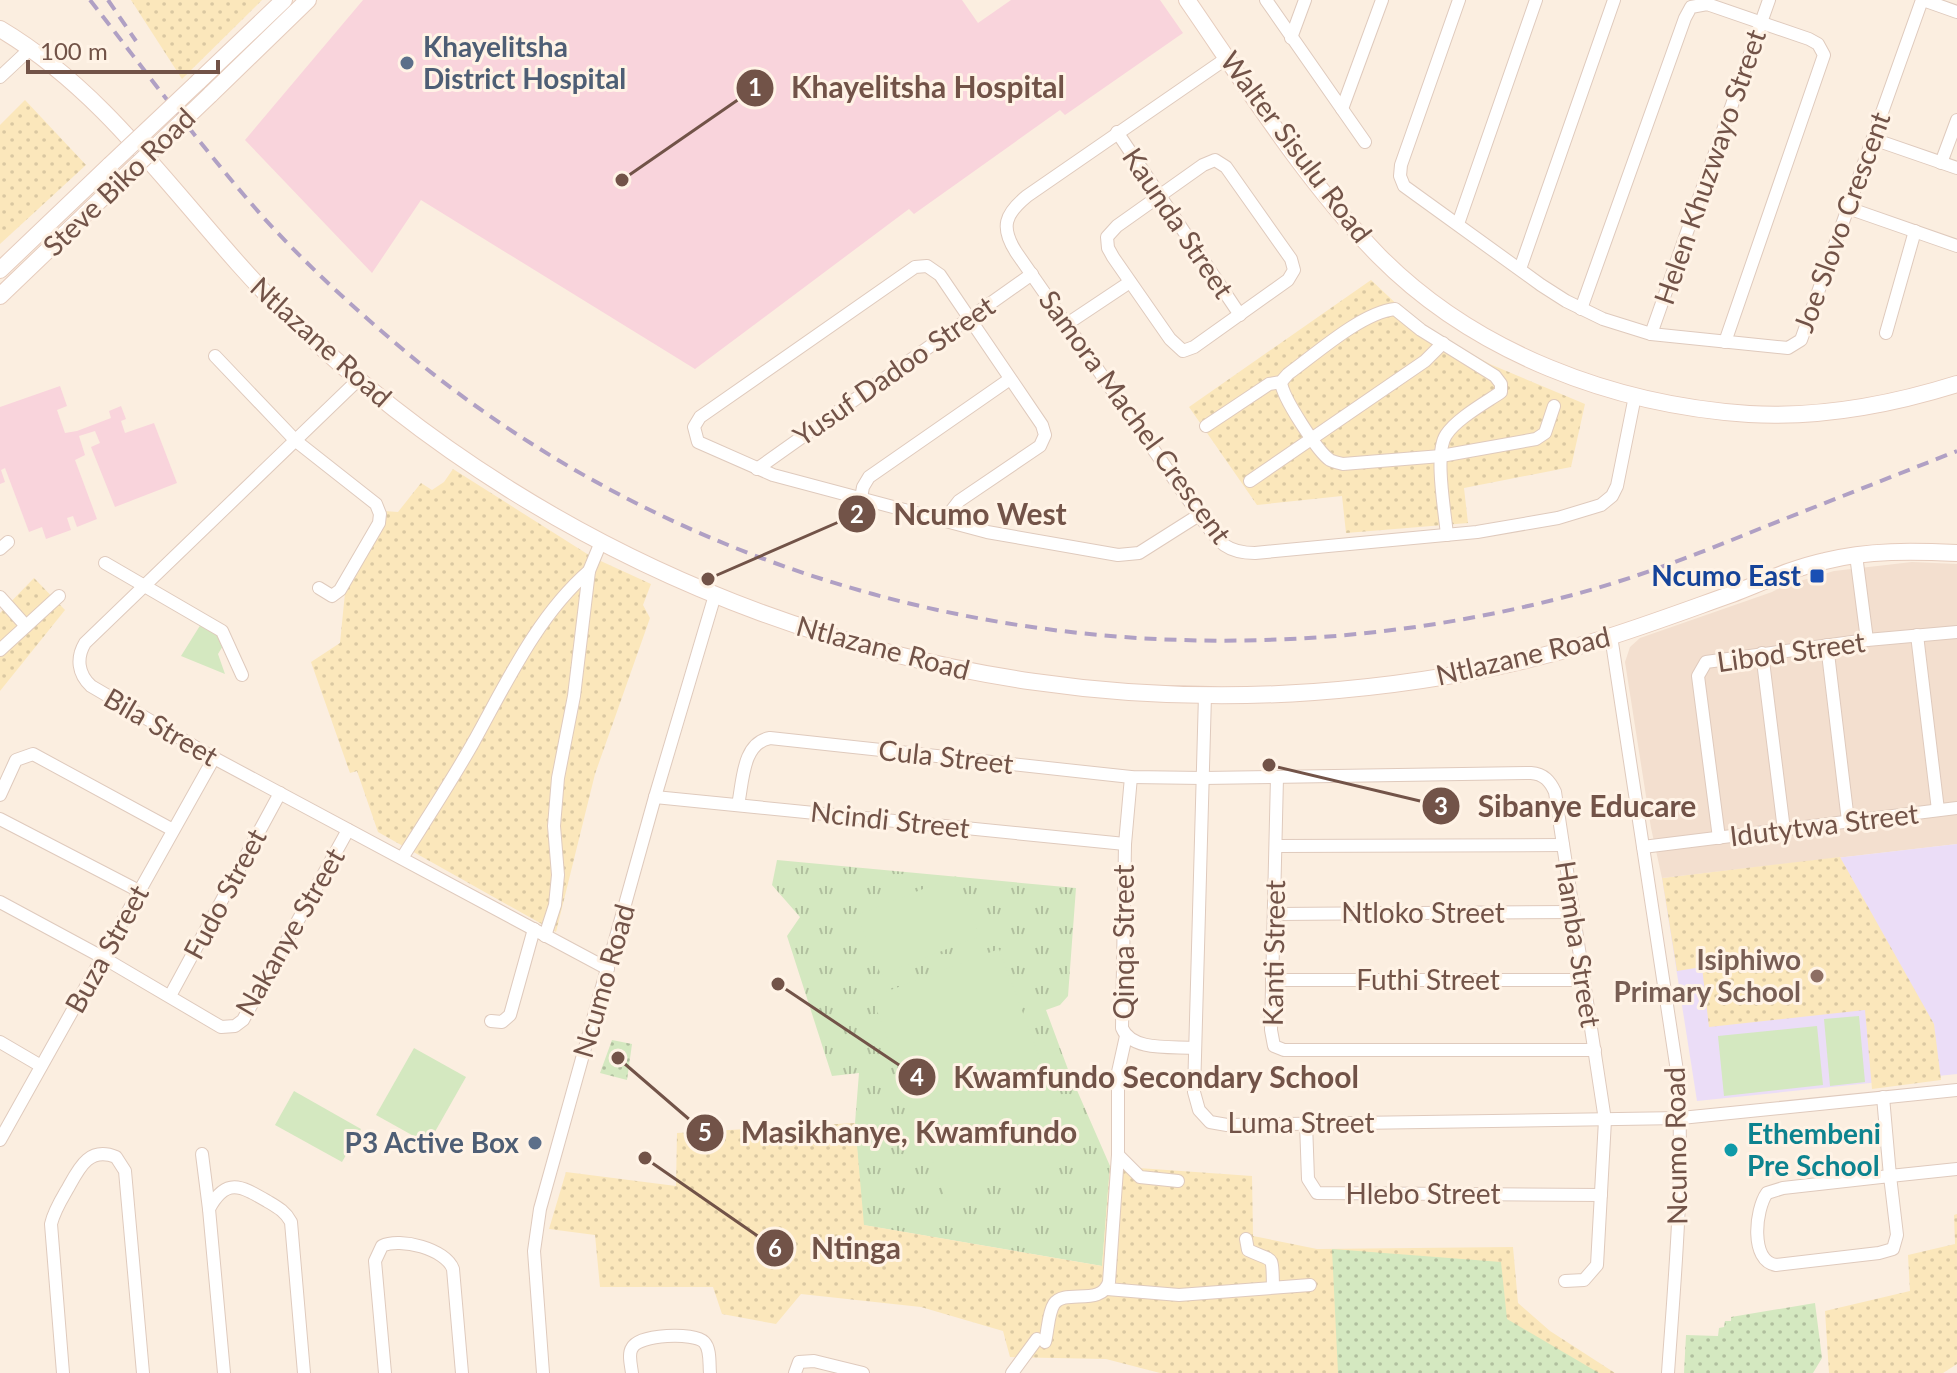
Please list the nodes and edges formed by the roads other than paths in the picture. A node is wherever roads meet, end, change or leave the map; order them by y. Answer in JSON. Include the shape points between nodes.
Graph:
{"nodes":[{"id":1,"x":284,"y":0,"type":"edge"},
{"id":2,"x":308,"y":0,"type":"edge"},
{"id":3,"x":1187,"y":0,"type":"edge"},
{"id":4,"x":1266,"y":0,"type":"edge"},
{"id":5,"x":1305,"y":0,"type":"edge"},
{"id":6,"x":1382,"y":0,"type":"edge"},
{"id":7,"x":1459,"y":0,"type":"edge"},
{"id":8,"x":1536,"y":0,"type":"edge"},
{"id":9,"x":1614,"y":0,"type":"edge"},
{"id":10,"x":1769,"y":0,"type":"edge"},
{"id":11,"x":1923,"y":0,"type":"edge"},
{"id":12,"x":1957,"y":12,"type":"edge"},
{"id":13,"x":1761,"y":23,"type":"junction"},
{"id":14,"x":0,"y":29,"type":"edge"},
{"id":15,"x":1291,"y":38,"type":"junction"},
{"id":16,"x":31,"y":48,"type":"junction"},
{"id":17,"x":1227,"y":58,"type":"junction"},
{"id":18,"x":0,"y":77,"type":"edge"},
{"id":19,"x":1342,"y":109,"type":"junction"},
{"id":20,"x":1957,"y":120,"type":"edge"},
{"id":21,"x":1117,"y":132,"type":"junction"},
{"id":22,"x":1873,"y":139,"type":"junction"},
{"id":23,"x":1365,"y":142,"type":"dead end"},
{"id":24,"x":1941,"y":163,"type":"junction"},
{"id":25,"x":1957,"y":168,"type":"edge"},
{"id":26,"x":1159,"y":197,"type":"junction"},
{"id":27,"x":1848,"y":208,"type":"junction"},
{"id":28,"x":1458,"y":224,"type":"junction"},
{"id":29,"x":1915,"y":231,"type":"junction"},
{"id":30,"x":1957,"y":246,"type":"edge"},
{"id":31,"x":1520,"y":269,"type":"junction"},
{"id":32,"x":0,"y":270,"type":"edge"},
{"id":33,"x":1032,"y":274,"type":"junction"},
{"id":34,"x":1130,"y":282,"type":"junction"},
{"id":35,"x":0,"y":296,"type":"edge"},
{"id":36,"x":1581,"y":309,"type":"junction"},
{"id":37,"x":1240,"y":315,"type":"junction"},
{"id":38,"x":969,"y":318,"type":"junction"},
{"id":39,"x":1067,"y":324,"type":"junction"},
{"id":40,"x":1886,"y":333,"type":"dead end"},
{"id":41,"x":1651,"y":334,"type":"junction"},
{"id":42,"x":1725,"y":342,"type":"junction"},
{"id":43,"x":1443,"y":343,"type":"junction"},
{"id":44,"x":215,"y":356,"type":"dead end"},
{"id":45,"x":1010,"y":379,"type":"junction"},
{"id":46,"x":358,"y":380,"type":"junction"},
{"id":47,"x":1281,"y":382,"type":"junction"},
{"id":48,"x":1957,"y":384,"type":"edge"},
{"id":49,"x":1635,"y":396,"type":"junction"},
{"id":50,"x":1554,"y":406,"type":"dead end"},
{"id":51,"x":1206,"y":426,"type":"dead end"},
{"id":52,"x":1313,"y":438,"type":"junction"},
{"id":53,"x":296,"y":441,"type":"junction"},
{"id":54,"x":1441,"y":456,"type":"junction"},
{"id":55,"x":757,"y":469,"type":"junction"},
{"id":56,"x":1250,"y":481,"type":"dead end"},
{"id":57,"x":861,"y":498,"type":"junction"},
{"id":58,"x":1199,"y":515,"type":"junction"},
{"id":59,"x":949,"y":521,"type":"junction"},
{"id":60,"x":1447,"y":535,"type":"junction"},
{"id":61,"x":601,"y":542,"type":"junction"},
{"id":62,"x":1957,"y":553,"type":"edge"},
{"id":63,"x":1856,"y":555,"type":"junction"},
{"id":64,"x":105,"y":563,"type":"dead end"},
{"id":65,"x":589,"y":571,"type":"junction"},
{"id":66,"x":144,"y":586,"type":"junction"},
{"id":67,"x":319,"y":588,"type":"dead end"},
{"id":68,"x":715,"y":595,"type":"junction"},
{"id":69,"x":59,"y":596,"type":"dead end"},
{"id":70,"x":0,"y":597,"type":"edge"},
{"id":71,"x":26,"y":626,"type":"junction"},
{"id":72,"x":1957,"y":632,"type":"edge"},
{"id":73,"x":1917,"y":635,"type":"junction"},
{"id":74,"x":1611,"y":636,"type":"junction"},
{"id":75,"x":1867,"y":640,"type":"junction"},
{"id":76,"x":1827,"y":645,"type":"junction"},
{"id":77,"x":0,"y":650,"type":"edge"},
{"id":78,"x":1762,"y":653,"type":"junction"},
{"id":79,"x":242,"y":675,"type":"dead end"},
{"id":80,"x":1205,"y":695,"type":"junction"},
{"id":81,"x":214,"y":758,"type":"junction"},
{"id":82,"x":1131,"y":777,"type":"junction"},
{"id":83,"x":1277,"y":777,"type":"junction"},
{"id":84,"x":1203,"y":778,"type":"junction"},
{"id":85,"x":280,"y":793,"type":"junction"},
{"id":86,"x":0,"y":795,"type":"edge"},
{"id":87,"x":655,"y":797,"type":"junction"},
{"id":88,"x":738,"y":805,"type":"junction"},
{"id":89,"x":1957,"y":808,"type":"edge"},
{"id":90,"x":1938,"y":810,"type":"junction"},
{"id":91,"x":0,"y":819,"type":"edge"},
{"id":92,"x":1848,"y":821,"type":"junction"},
{"id":93,"x":173,"y":830,"type":"junction"},
{"id":94,"x":348,"y":830,"type":"junction"},
{"id":95,"x":1784,"y":830,"type":"junction"},
{"id":96,"x":1719,"y":838,"type":"junction"},
{"id":97,"x":1125,"y":844,"type":"junction"},
{"id":98,"x":1563,"y":845,"type":"junction"},
{"id":99,"x":1276,"y":846,"type":"junction"},
{"id":100,"x":1643,"y":847,"type":"junction"},
{"id":101,"x":402,"y":858,"type":"junction"},
{"id":102,"x":139,"y":891,"type":"junction"},
{"id":103,"x":0,"y":902,"type":"edge"},
{"id":104,"x":1573,"y":912,"type":"junction"},
{"id":105,"x":1274,"y":914,"type":"junction"},
{"id":106,"x":540,"y":933,"type":"junction"},
{"id":107,"x":102,"y":957,"type":"junction"},
{"id":108,"x":608,"y":969,"type":"junction"},
{"id":109,"x":1272,"y":980,"type":"junction"},
{"id":110,"x":1583,"y":980,"type":"junction"},
{"id":111,"x":170,"y":996,"type":"junction"},
{"id":112,"x":491,"y":1021,"type":"dead end"},
{"id":113,"x":1126,"y":1036,"type":"junction"},
{"id":114,"x":0,"y":1042,"type":"edge"},
{"id":115,"x":1195,"y":1048,"type":"junction"},
{"id":116,"x":1595,"y":1050,"type":"junction"},
{"id":117,"x":41,"y":1066,"type":"junction"},
{"id":118,"x":1957,"y":1090,"type":"edge"},
{"id":119,"x":1883,"y":1097,"type":"junction"},
{"id":120,"x":1681,"y":1118,"type":"junction"},
{"id":121,"x":1605,"y":1120,"type":"junction"},
{"id":122,"x":1306,"y":1123,"type":"junction"},
{"id":123,"x":0,"y":1140,"type":"edge"},
{"id":124,"x":202,"y":1154,"type":"dead end"},
{"id":125,"x":1118,"y":1155,"type":"junction"},
{"id":126,"x":1957,"y":1169,"type":"edge"},
{"id":127,"x":1890,"y":1176,"type":"junction"},
{"id":128,"x":1178,"y":1181,"type":"dead end"},
{"id":129,"x":1601,"y":1195,"type":"junction"},
{"id":130,"x":209,"y":1209,"type":"junction"},
{"id":131,"x":1246,"y":1239,"type":"dead end"},
{"id":132,"x":1565,"y":1281,"type":"dead end"},
{"id":133,"x":1310,"y":1285,"type":"dead end"},
{"id":134,"x":1273,"y":1286,"type":"junction"},
{"id":135,"x":1107,"y":1289,"type":"junction"},
{"id":136,"x":63,"y":1373,"type":"edge"},
{"id":137,"x":143,"y":1373,"type":"edge"},
{"id":138,"x":224,"y":1373,"type":"edge"},
{"id":139,"x":304,"y":1373,"type":"edge"},
{"id":140,"x":385,"y":1373,"type":"edge"},
{"id":141,"x":462,"y":1373,"type":"edge"},
{"id":142,"x":543,"y":1373,"type":"edge"},
{"id":143,"x":632,"y":1373,"type":"edge"},
{"id":144,"x":710,"y":1373,"type":"edge"},
{"id":145,"x":795,"y":1373,"type":"edge"},
{"id":146,"x":863,"y":1373,"type":"edge"},
{"id":147,"x":1012,"y":1373,"type":"edge"},
{"id":148,"x":1668,"y":1373,"type":"edge"}],
"edges":[{"from":1,"to":32,"type":"street","name":"Steve Biko Road","bridge":true},
{"from":2,"to":35,"type":"street","name":"Steve Biko Road","bridge":true},
{"from":3,"to":17,"type":"street","name":"Walter Sisulu Road"},
{"from":4,"to":15,"type":"street"},
{"from":5,"to":15,"type":"street"},
{"from":6,"to":19,"type":"street"},
{"from":7,"to":28,"type":"street","name":"Joe Slovo Crescent","via":[[1400,176],[1404,186]]},
{"from":8,"to":28,"type":"street"},
{"from":9,"to":31,"type":"street"},
{"from":10,"to":13,"type":"street","name":"Helen Khuzwayo Street"},
{"from":11,"to":12,"type":"street"},
{"from":11,"to":22,"type":"street","name":"Joe Slovo Crescent"},
{"from":13,"to":36,"type":"street","via":[[1707,4],[1688,12]]},
{"from":13,"to":41,"type":"street","name":"Helen Khuzwayo Street"},
{"from":13,"to":42,"type":"street","via":[[1818,44],[1823,60]]},
{"from":14,"to":16,"type":"street","name":"Ntlazane Road"},
{"from":15,"to":19,"type":"street"},
{"from":16,"to":18,"type":"street"},
{"from":16,"to":46,"type":"street","name":"Ntlazane Road","via":[[86,94],[242,270]]},
{"from":17,"to":21,"type":"street","name":"Samora Machel Crescent"},
{"from":17,"to":49,"type":"street","name":"Walter Sisulu Road","via":[[1333,205],[1408,282],[1468,327],[1522,356]]},
{"from":19,"to":23,"type":"street"},
{"from":20,"to":24,"type":"street"},
{"from":21,"to":26,"type":"street","name":"Kaunda Street"},
{"from":21,"to":33,"type":"street","name":"Samora Machel Crescent","via":[[1008,215],[1010,242]]},
{"from":22,"to":24,"type":"street"},
{"from":22,"to":27,"type":"street","name":"Joe Slovo Crescent"},
{"from":24,"to":25,"type":"street"},
{"from":26,"to":34,"type":"street","via":[[1107,237],[1108,248]]},
{"from":26,"to":37,"type":"street","name":"Kaunda Street"},
{"from":26,"to":37,"type":"street","via":[[1203,165],[1221,162],[1291,259],[1294,270],[1288,280]]},
{"from":27,"to":29,"type":"street"},
{"from":27,"to":42,"type":"street","name":"Joe Slovo Crescent","via":[[1798,344],[1788,348]]},
{"from":28,"to":31,"type":"street","name":"Joe Slovo Crescent"},
{"from":29,"to":30,"type":"street"},
{"from":29,"to":40,"type":"street"},
{"from":31,"to":36,"type":"street","name":"Joe Slovo Crescent"},
{"from":33,"to":38,"type":"street","name":"Yusuf Dadoo Street"},
{"from":33,"to":39,"type":"street","name":"Samora Machel Crescent"},
{"from":34,"to":37,"type":"street","via":[[1179,350],[1194,347]]},
{"from":34,"to":39,"type":"street"},
{"from":36,"to":41,"type":"street","name":"Joe Slovo Crescent"},
{"from":38,"to":45,"type":"street"},
{"from":38,"to":55,"type":"street","name":"Yusuf Dadoo Street"},
{"from":38,"to":55,"type":"street","via":[[934,269],[915,267],[700,417],[694,427],[698,442]]},
{"from":39,"to":58,"type":"street","name":"Samora Machel Crescent"},
{"from":41,"to":42,"type":"street","name":"Joe Slovo Crescent"},
{"from":43,"to":47,"type":"street","via":[[1395,309],[1381,311]]},
{"from":43,"to":52,"type":"street"},
{"from":43,"to":54,"type":"street","via":[[1495,376],[1501,392],[1453,427],[1444,437]]},
{"from":44,"to":53,"type":"street"},
{"from":45,"to":57,"type":"street","via":[[869,477]]},
{"from":45,"to":59,"type":"street","via":[[1042,425],[1045,440],[959,501]]},
{"from":46,"to":53,"type":"street","name":"Bila Street"},
{"from":46,"to":61,"type":"street","name":"Ntlazane Road","via":[[467,462]]},
{"from":47,"to":51,"type":"street","via":[[1269,384]]},
{"from":47,"to":52,"type":"street","via":[[1285,399]]},
{"from":48,"to":49,"type":"street","name":"Walter Sisulu Road","via":[[1902,400],[1794,414],[1709,410]]},
{"from":49,"to":60,"type":"street","name":"Samora Machel Crescent","via":[[1612,496],[1589,510],[1558,518]]},
{"from":50,"to":54,"type":"street","via":[[1545,433],[1536,439]]},
{"from":52,"to":54,"type":"street","via":[[1330,460],[1343,464]]},
{"from":52,"to":56,"type":"street"},
{"from":53,"to":66,"type":"street","name":"Bila Street"},
{"from":53,"to":67,"type":"street","via":[[376,504],[380,514],[338,593],[332,596]]},
{"from":54,"to":60,"type":"street"},
{"from":55,"to":57,"type":"street"},
{"from":57,"to":59,"type":"street"},
{"from":58,"to":59,"type":"street","via":[[1130,555],[1032,541]]},
{"from":58,"to":60,"type":"street","name":"Samora Machel Crescent","via":[[1216,538],[1237,553]]},
{"from":61,"to":65,"type":"street"},
{"from":61,"to":68,"type":"street","name":"Ntlazane Road"},
{"from":62,"to":63,"type":"street","name":"Ntlazane Road"},
{"from":63,"to":74,"type":"street","name":"Ntlazane Road","via":[[1790,571]]},
{"from":63,"to":75,"type":"street"},
{"from":64,"to":66,"type":"street"},
{"from":65,"to":101,"type":"street","via":[[557,602]]},
{"from":65,"to":106,"type":"street","via":[[558,778],[555,905]]},
{"from":66,"to":79,"type":"street","via":[[222,631]]},
{"from":66,"to":81,"type":"street","name":"Bila Street","via":[[85,643],[79,657],[81,673],[91,686]]},
{"from":68,"to":80,"type":"street","name":"Ntlazane Road","via":[[861,646],[974,672],[1065,686]]},
{"from":68,"to":87,"type":"street","name":"Ncumo Road"},
{"from":69,"to":71,"type":"street"},
{"from":70,"to":71,"type":"street"},
{"from":71,"to":77,"type":"street"},
{"from":72,"to":73,"type":"street","name":"Libod Street"},
{"from":73,"to":75,"type":"street","name":"Libod Street"},
{"from":73,"to":90,"type":"street"},
{"from":74,"to":80,"type":"street","name":"Ntlazane Road","via":[[1522,661],[1403,683]]},
{"from":74,"to":100,"type":"street","name":"Ncumo Road"},
{"from":75,"to":76,"type":"street","name":"Libod Street"},
{"from":76,"to":78,"type":"street","name":"Libod Street"},
{"from":76,"to":92,"type":"street"},
{"from":78,"to":95,"type":"street"},
{"from":78,"to":96,"type":"street","name":"Libod Street","via":[[1713,659],[1698,676]]},
{"from":80,"to":84,"type":"street","name":"Luma Street"},
{"from":81,"to":85,"type":"street","name":"Bila Street"},
{"from":81,"to":93,"type":"street","name":"Buza Street"},
{"from":82,"to":84,"type":"street","name":"Cula Street"},
{"from":82,"to":88,"type":"street","name":"Cula Street","via":[[770,738],[749,751]]},
{"from":82,"to":97,"type":"street","name":"Qinqa Street"},
{"from":83,"to":84,"type":"street","name":"Hamba Street"},
{"from":83,"to":98,"type":"street","name":"Hamba Street","via":[[1536,774],[1549,780],[1555,792]]},
{"from":83,"to":99,"type":"street","name":"Kanti Street"},
{"from":84,"to":115,"type":"street","name":"Luma Street"},
{"from":85,"to":94,"type":"street","name":"Bila Street"},
{"from":85,"to":111,"type":"street","name":"Fudo Street"},
{"from":86,"to":93,"type":"street","via":[[16,760],[33,754]]},
{"from":87,"to":88,"type":"street","name":"Ncindi Street"},
{"from":87,"to":108,"type":"street","name":"Ncumo Road"},
{"from":88,"to":97,"type":"street","name":"Ncindi Street"},
{"from":89,"to":90,"type":"street","name":"Idutytwa Street"},
{"from":90,"to":92,"type":"street","name":"Idutytwa Street"},
{"from":91,"to":102,"type":"street"},
{"from":92,"to":95,"type":"street","name":"Idutytwa Street"},
{"from":93,"to":102,"type":"street","name":"Buza Street"},
{"from":94,"to":101,"type":"street","name":"Bila Street"},
{"from":94,"to":111,"type":"street","name":"Nakanye Street","via":[[240,1023],[221,1027]]},
{"from":95,"to":96,"type":"street","name":"Idutytwa Street"},
{"from":96,"to":100,"type":"street","name":"Idutytwa Street"},
{"from":97,"to":113,"type":"street","name":"Qinqa Street"},
{"from":98,"to":99,"type":"street"},
{"from":98,"to":104,"type":"street","name":"Hamba Street"},
{"from":99,"to":105,"type":"street","name":"Kanti Street"},
{"from":100,"to":120,"type":"street","name":"Ncumo Road"},
{"from":101,"to":106,"type":"street","name":"Bila Street"},
{"from":102,"to":107,"type":"street","name":"Buza Street"},
{"from":103,"to":107,"type":"street","name":"Nakanye Street"},
{"from":104,"to":105,"type":"street","name":"Ntloko Street"},
{"from":104,"to":110,"type":"street","name":"Hamba Street"},
{"from":105,"to":109,"type":"street","name":"Kanti Street"},
{"from":106,"to":108,"type":"street","name":"Bila Street"},
{"from":106,"to":112,"type":"street","via":[[510,1015],[502,1022]]},
{"from":107,"to":111,"type":"street","name":"Nakanye Street"},
{"from":107,"to":117,"type":"street","name":"Buza Street"},
{"from":108,"to":142,"type":"street","name":"Ncumo Road","via":[[537,1222],[534,1251]]},
{"from":109,"to":110,"type":"street","name":"Futhi Street"},
{"from":109,"to":116,"type":"street","name":"Kanti Street","via":[[1272,1040],[1284,1050]]},
{"from":110,"to":116,"type":"street","name":"Hamba Street"},
{"from":113,"to":115,"type":"street","name":"Qinqa Street","via":[[1139,1044]]},
{"from":113,"to":125,"type":"street","via":[[1119,1055]]},
{"from":114,"to":117,"type":"street"},
{"from":115,"to":122,"type":"street","name":"Luma Street","via":[[1194,1092],[1199,1110],[1210,1122]]},
{"from":116,"to":121,"type":"street","name":"Hamba Street"},
{"from":117,"to":123,"type":"street","name":"Buza Street"},
{"from":118,"to":119,"type":"street","name":"Luma Street"},
{"from":119,"to":120,"type":"street","name":"Luma Street"},
{"from":119,"to":127,"type":"street"},
{"from":120,"to":121,"type":"street","name":"Luma Street"},
{"from":120,"to":148,"type":"street","name":"Ncumo Road"},
{"from":121,"to":122,"type":"street","name":"Luma Street"},
{"from":121,"to":129,"type":"street"},
{"from":122,"to":129,"type":"street","name":"Hlebo Street","via":[[1308,1179],[1313,1190],[1323,1194]]},
{"from":124,"to":130,"type":"street"},
{"from":125,"to":128,"type":"street","via":[[1140,1177]]},
{"from":125,"to":135,"type":"street"},
{"from":126,"to":127,"type":"street"},
{"from":127,"to":127,"type":"street","via":[[1767,1193],[1761,1206],[1761,1256],[1776,1265],[1893,1249],[1897,1235]]},
{"from":129,"to":132,"type":"street","via":[[1597,1265],[1584,1280]]},
{"from":130,"to":138,"type":"street"},
{"from":130,"to":139,"type":"street","via":[[223,1191],[240,1187],[289,1218]]},
{"from":131,"to":134,"type":"street","via":[[1248,1250],[1273,1261]]},
{"from":133,"to":134,"type":"street"},
{"from":134,"to":135,"type":"street","via":[[1179,1295]]},
{"from":135,"to":147,"type":"street","via":[[1054,1304],[1041,1340]]},
{"from":136,"to":137,"type":"street","via":[[51,1224],[82,1163],[103,1153],[116,1157],[125,1171]]},
{"from":140,"to":141,"type":"street","via":[[375,1261],[382,1246],[398,1241],[450,1259]]},
{"from":143,"to":144,"type":"street","via":[[630,1351],[644,1338],[694,1336],[708,1348]]},
{"from":145,"to":146,"type":"street","via":[[799,1362],[814,1361]]}]}
